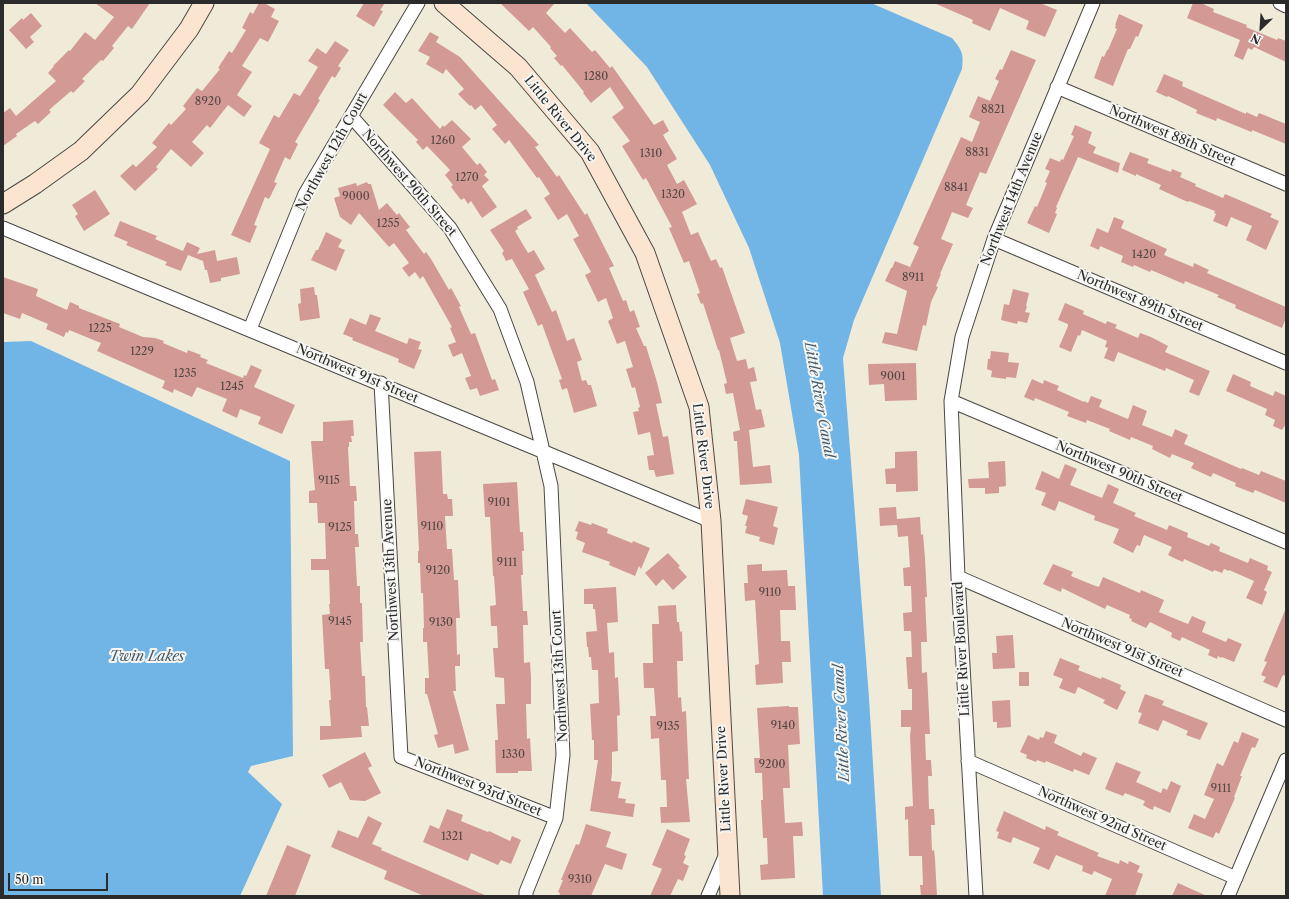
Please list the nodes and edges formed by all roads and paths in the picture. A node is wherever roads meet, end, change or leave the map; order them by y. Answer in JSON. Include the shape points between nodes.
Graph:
{"nodes":[{"id":1,"x":204,"y":3,"type":"edge"},
{"id":2,"x":418,"y":3,"type":"edge"},
{"id":3,"x":444,"y":3,"type":"edge"},
{"id":4,"x":1093,"y":3,"type":"edge"},
{"id":5,"x":1280,"y":3,"type":"edge"},
{"id":6,"x":1286,"y":6,"type":"edge"},
{"id":7,"x":1057,"y":87,"type":"junction"},
{"id":8,"x":351,"y":116,"type":"junction"},
{"id":9,"x":1286,"y":184,"type":"edge"},
{"id":10,"x":3,"y":204,"type":"edge"},
{"id":11,"x":3,"y":228,"type":"edge"},
{"id":12,"x":994,"y":239,"type":"junction"},
{"id":13,"x":250,"y":329,"type":"junction"},
{"id":14,"x":1286,"y":363,"type":"edge"},
{"id":15,"x":381,"y":383,"type":"junction"},
{"id":16,"x":951,"y":401,"type":"junction"},
{"id":17,"x":543,"y":451,"type":"junction"},
{"id":18,"x":711,"y":521,"type":"junction"},
{"id":19,"x":1286,"y":542,"type":"edge"},
{"id":20,"x":958,"y":577,"type":"junction"},
{"id":21,"x":1286,"y":720,"type":"edge"},
{"id":22,"x":401,"y":756,"type":"joint"},
{"id":23,"x":968,"y":760,"type":"junction"},
{"id":24,"x":1286,"y":760,"type":"edge"},
{"id":25,"x":556,"y":818,"type":"junction"},
{"id":26,"x":727,"y":851,"type":"junction"},
{"id":27,"x":1236,"y":878,"type":"junction"},
{"id":28,"x":526,"y":896,"type":"edge"},
{"id":29,"x":708,"y":896,"type":"edge"},
{"id":30,"x":730,"y":896,"type":"edge"},
{"id":31,"x":976,"y":896,"type":"edge"},
{"id":32,"x":1228,"y":896,"type":"edge"}],
"edges":[{"from":1,"to":10,"type":"street","via":[[189,29],[140,94],[81,150]]},
{"from":2,"to":8,"type":"street","name":"Northwest 12th Court"},
{"from":3,"to":18,"type":"street","name":"Little River Drive","via":[[518,67],[590,152],[645,253],[699,407]]},
{"from":4,"to":7,"type":"street","name":"Northwest 14th Avenue"},
{"from":5,"to":6,"type":"street"},
{"from":7,"to":9,"type":"street","name":"Northwest 88th Street"},
{"from":7,"to":12,"type":"street","name":"Northwest 14th Avenue"},
{"from":8,"to":13,"type":"street","name":"Northwest 12th Court","via":[[305,194]]},
{"from":8,"to":17,"type":"street","name":"Northwest 90th Street","via":[[450,228],[500,309],[527,382]]},
{"from":11,"to":13,"type":"street","name":"Northwest 91st Street"},
{"from":12,"to":14,"type":"street","name":"Northwest 89th Street"},
{"from":12,"to":16,"type":"street","name":"Northwest 14th Avenue","via":[[962,337]]},
{"from":13,"to":15,"type":"street","name":"Northwest 91st Street"},
{"from":15,"to":17,"type":"street","name":"Northwest 91st Street"},
{"from":15,"to":22,"type":"street","name":"Northwest 13th Avenue"},
{"from":16,"to":19,"type":"street","name":"Northwest 90th Street"},
{"from":16,"to":20,"type":"street","name":"Little River Boulevard"},
{"from":17,"to":18,"type":"street","name":"Northwest 91st Street"},
{"from":17,"to":25,"type":"street","name":"Northwest 13th Court","via":[[551,486],[563,755]]},
{"from":18,"to":26,"type":"street","name":"Little River Drive"},
{"from":20,"to":21,"type":"street","name":"Northwest 91st Street"},
{"from":20,"to":23,"type":"street","name":"Little River Boulevard"},
{"from":22,"to":25,"type":"street","name":"Northwest 93rd Street"},
{"from":23,"to":27,"type":"street","name":"Northwest 92nd Street"},
{"from":23,"to":31,"type":"street","name":"Little River Boulevard"},
{"from":24,"to":27,"type":"street"},
{"from":25,"to":28,"type":"street","name":"Northwest 13th Court"},
{"from":26,"to":29,"type":"street"},
{"from":26,"to":30,"type":"street","name":"Little River Drive"},
{"from":27,"to":32,"type":"street"}]}
